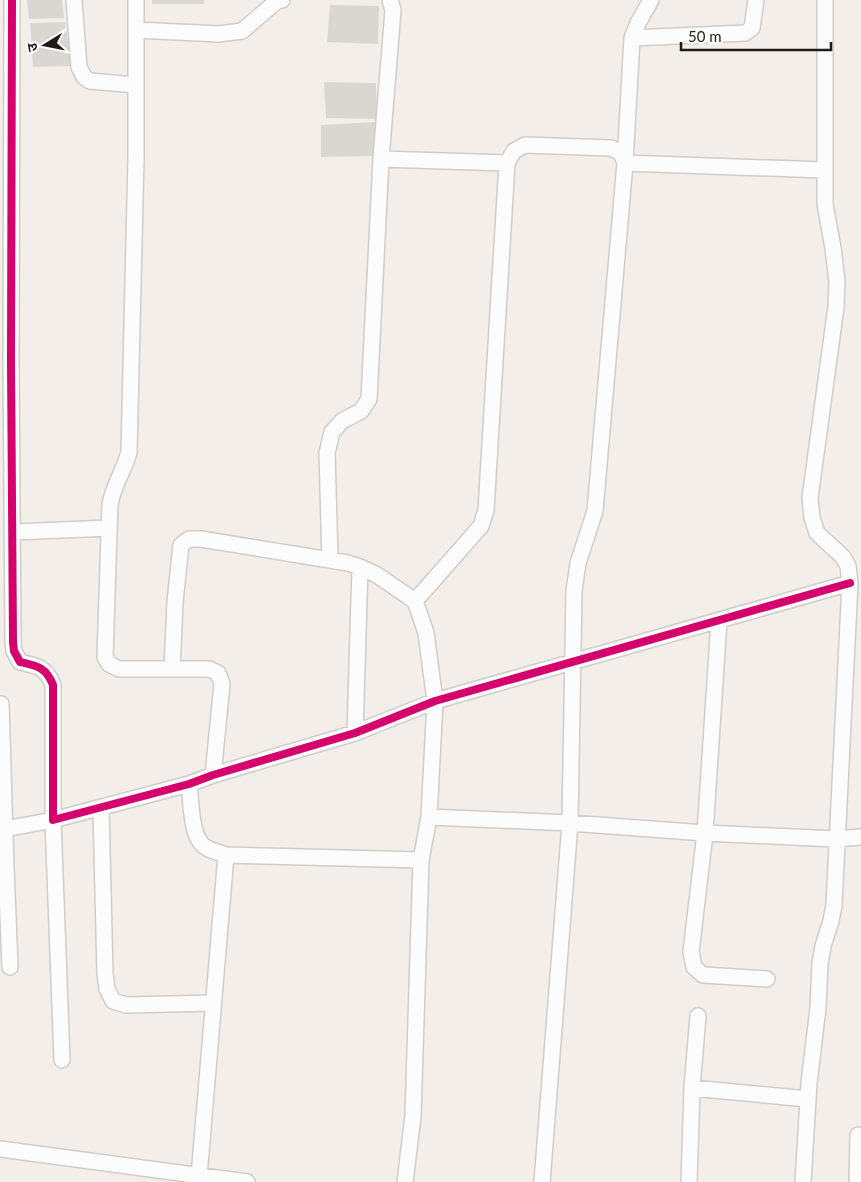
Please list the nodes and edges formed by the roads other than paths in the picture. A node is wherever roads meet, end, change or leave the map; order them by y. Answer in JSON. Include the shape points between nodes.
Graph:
{"nodes":[{"id":1,"x":12,"y":0,"type":"edge"},
{"id":2,"x":74,"y":0,"type":"edge"},
{"id":3,"x":136,"y":0,"type":"edge"},
{"id":4,"x":282,"y":0,"type":"edge"},
{"id":5,"x":390,"y":0,"type":"edge"},
{"id":6,"x":651,"y":0,"type":"edge"},
{"id":7,"x":756,"y":0,"type":"edge"},
{"id":8,"x":825,"y":0,"type":"edge"},
{"id":9,"x":136,"y":30,"type":"junction"},
{"id":10,"x":632,"y":38,"type":"junction"},
{"id":11,"x":136,"y":85,"type":"junction"},
{"id":12,"x":381,"y":159,"type":"junction"},
{"id":13,"x":507,"y":163,"type":"junction"},
{"id":14,"x":625,"y":163,"type":"junction"},
{"id":15,"x":824,"y":170,"type":"junction"},
{"id":16,"x":6,"y":361,"type":"edge"},
{"id":17,"x":108,"y":528,"type":"junction"},
{"id":18,"x":13,"y":532,"type":"junction"},
{"id":19,"x":330,"y":560,"type":"junction"},
{"id":20,"x":360,"y":567,"type":"junction"},
{"id":21,"x":850,"y":583,"type":"junction"},
{"id":22,"x":415,"y":600,"type":"junction"},
{"id":23,"x":719,"y":621,"type":"junction"},
{"id":24,"x":574,"y":663,"type":"junction"},
{"id":25,"x":172,"y":669,"type":"junction"},
{"id":26,"x":435,"y":701,"type":"junction"},
{"id":27,"x":1,"y":704,"type":"edge"},
{"id":28,"x":355,"y":733,"type":"junction"},
{"id":29,"x":213,"y":775,"type":"junction"},
{"id":30,"x":189,"y":784,"type":"junction"},
{"id":31,"x":101,"y":808,"type":"junction"},
{"id":32,"x":429,"y":817,"type":"junction"},
{"id":33,"x":53,"y":820,"type":"junction"},
{"id":34,"x":570,"y":823,"type":"junction"},
{"id":35,"x":5,"y":829,"type":"junction"},
{"id":36,"x":705,"y":833,"type":"junction"},
{"id":37,"x":861,"y":838,"type":"edge"},
{"id":38,"x":836,"y":839,"type":"junction"},
{"id":39,"x":226,"y":855,"type":"junction"},
{"id":40,"x":421,"y":860,"type":"junction"},
{"id":41,"x":3,"y":867,"type":"edge"},
{"id":42,"x":10,"y":967,"type":"dead end"},
{"id":43,"x":767,"y":979,"type":"dead end"},
{"id":44,"x":214,"y":1003,"type":"junction"},
{"id":45,"x":698,"y":1016,"type":"dead end"},
{"id":46,"x":62,"y":1060,"type":"dead end"},
{"id":47,"x":692,"y":1088,"type":"junction"},
{"id":48,"x":808,"y":1098,"type":"junction"},
{"id":49,"x":858,"y":1135,"type":"dead end"},
{"id":50,"x":0,"y":1149,"type":"edge"},
{"id":51,"x":199,"y":1176,"type":"junction"},
{"id":52,"x":246,"y":1182,"type":"edge"},
{"id":53,"x":406,"y":1182,"type":"edge"},
{"id":54,"x":542,"y":1182,"type":"edge"},
{"id":55,"x":688,"y":1182,"type":"edge"},
{"id":56,"x":803,"y":1182,"type":"edge"},
{"id":57,"x":857,"y":1182,"type":"edge"}],
"edges":[{"from":1,"to":16,"type":"street"},
{"from":2,"to":11,"type":"street","via":[[79,67],[84,77],[90,81]]},
{"from":3,"to":9,"type":"street"},
{"from":4,"to":9,"type":"street","via":[[242,31],[218,34]]},
{"from":5,"to":12,"type":"street","via":[[393,10]]},
{"from":6,"to":10,"type":"street"},
{"from":7,"to":10,"type":"street","via":[[752,28],[745,33]]},
{"from":8,"to":15,"type":"street"},
{"from":9,"to":11,"type":"street"},
{"from":10,"to":14,"type":"street"},
{"from":11,"to":17,"type":"street","via":[[129,452],[114,488]]},
{"from":12,"to":13,"type":"street"},
{"from":12,"to":19,"type":"street","via":[[369,399],[361,411],[342,421],[332,432],[326,453]]},
{"from":13,"to":14,"type":"street","via":[[514,151],[525,145],[611,148],[621,153]]},
{"from":13,"to":22,"type":"street","via":[[486,510],[481,526]]},
{"from":14,"to":15,"type":"street"},
{"from":14,"to":24,"type":"street","via":[[595,511],[578,563],[574,591]]},
{"from":15,"to":21,"type":"street","via":[[825,204],[837,281],[836,307],[810,498],[817,533],[843,557]]},
{"from":16,"to":18,"type":"street"},
{"from":17,"to":18,"type":"street"},
{"from":17,"to":25,"type":"street","via":[[105,657],[109,664],[120,668]]},
{"from":18,"to":33,"type":"street","via":[[14,651],[20,662],[39,667],[49,674],[53,685]]},
{"from":19,"to":20,"type":"street"},
{"from":19,"to":25,"type":"street","via":[[189,539],[181,545]]},
{"from":20,"to":22,"type":"street"},
{"from":20,"to":28,"type":"street"},
{"from":21,"to":23,"type":"street"},
{"from":21,"to":38,"type":"street"},
{"from":22,"to":26,"type":"street","via":[[426,632]]},
{"from":23,"to":24,"type":"street"},
{"from":23,"to":36,"type":"street"},
{"from":24,"to":26,"type":"street"},
{"from":24,"to":34,"type":"street"},
{"from":25,"to":29,"type":"street","via":[[208,669],[218,673],[222,684]]},
{"from":26,"to":28,"type":"street"},
{"from":26,"to":32,"type":"street"},
{"from":27,"to":35,"type":"street"},
{"from":28,"to":29,"type":"street"},
{"from":29,"to":30,"type":"street"},
{"from":30,"to":31,"type":"street"},
{"from":30,"to":39,"type":"street","via":[[195,833],[201,845]]},
{"from":31,"to":33,"type":"street"},
{"from":31,"to":44,"type":"street","via":[[105,974],[107,990],[113,1001],[126,1005]]},
{"from":32,"to":34,"type":"street"},
{"from":32,"to":40,"type":"street"},
{"from":33,"to":35,"type":"street"},
{"from":33,"to":46,"type":"street"},
{"from":34,"to":36,"type":"street"},
{"from":34,"to":54,"type":"street"},
{"from":35,"to":41,"type":"street"},
{"from":36,"to":38,"type":"street"},
{"from":36,"to":43,"type":"street","via":[[691,952],[694,967],[702,975]]},
{"from":37,"to":38,"type":"street"},
{"from":38,"to":48,"type":"street","via":[[834,905],[820,964]]},
{"from":39,"to":40,"type":"street"},
{"from":39,"to":44,"type":"street"},
{"from":40,"to":53,"type":"street","via":[[413,1116]]},
{"from":41,"to":42,"type":"street"},
{"from":44,"to":51,"type":"street"},
{"from":45,"to":47,"type":"street"},
{"from":47,"to":48,"type":"street"},
{"from":47,"to":55,"type":"street"},
{"from":48,"to":56,"type":"street"},
{"from":49,"to":57,"type":"street"},
{"from":50,"to":51,"type":"street"},
{"from":51,"to":52,"type":"street"}]}
